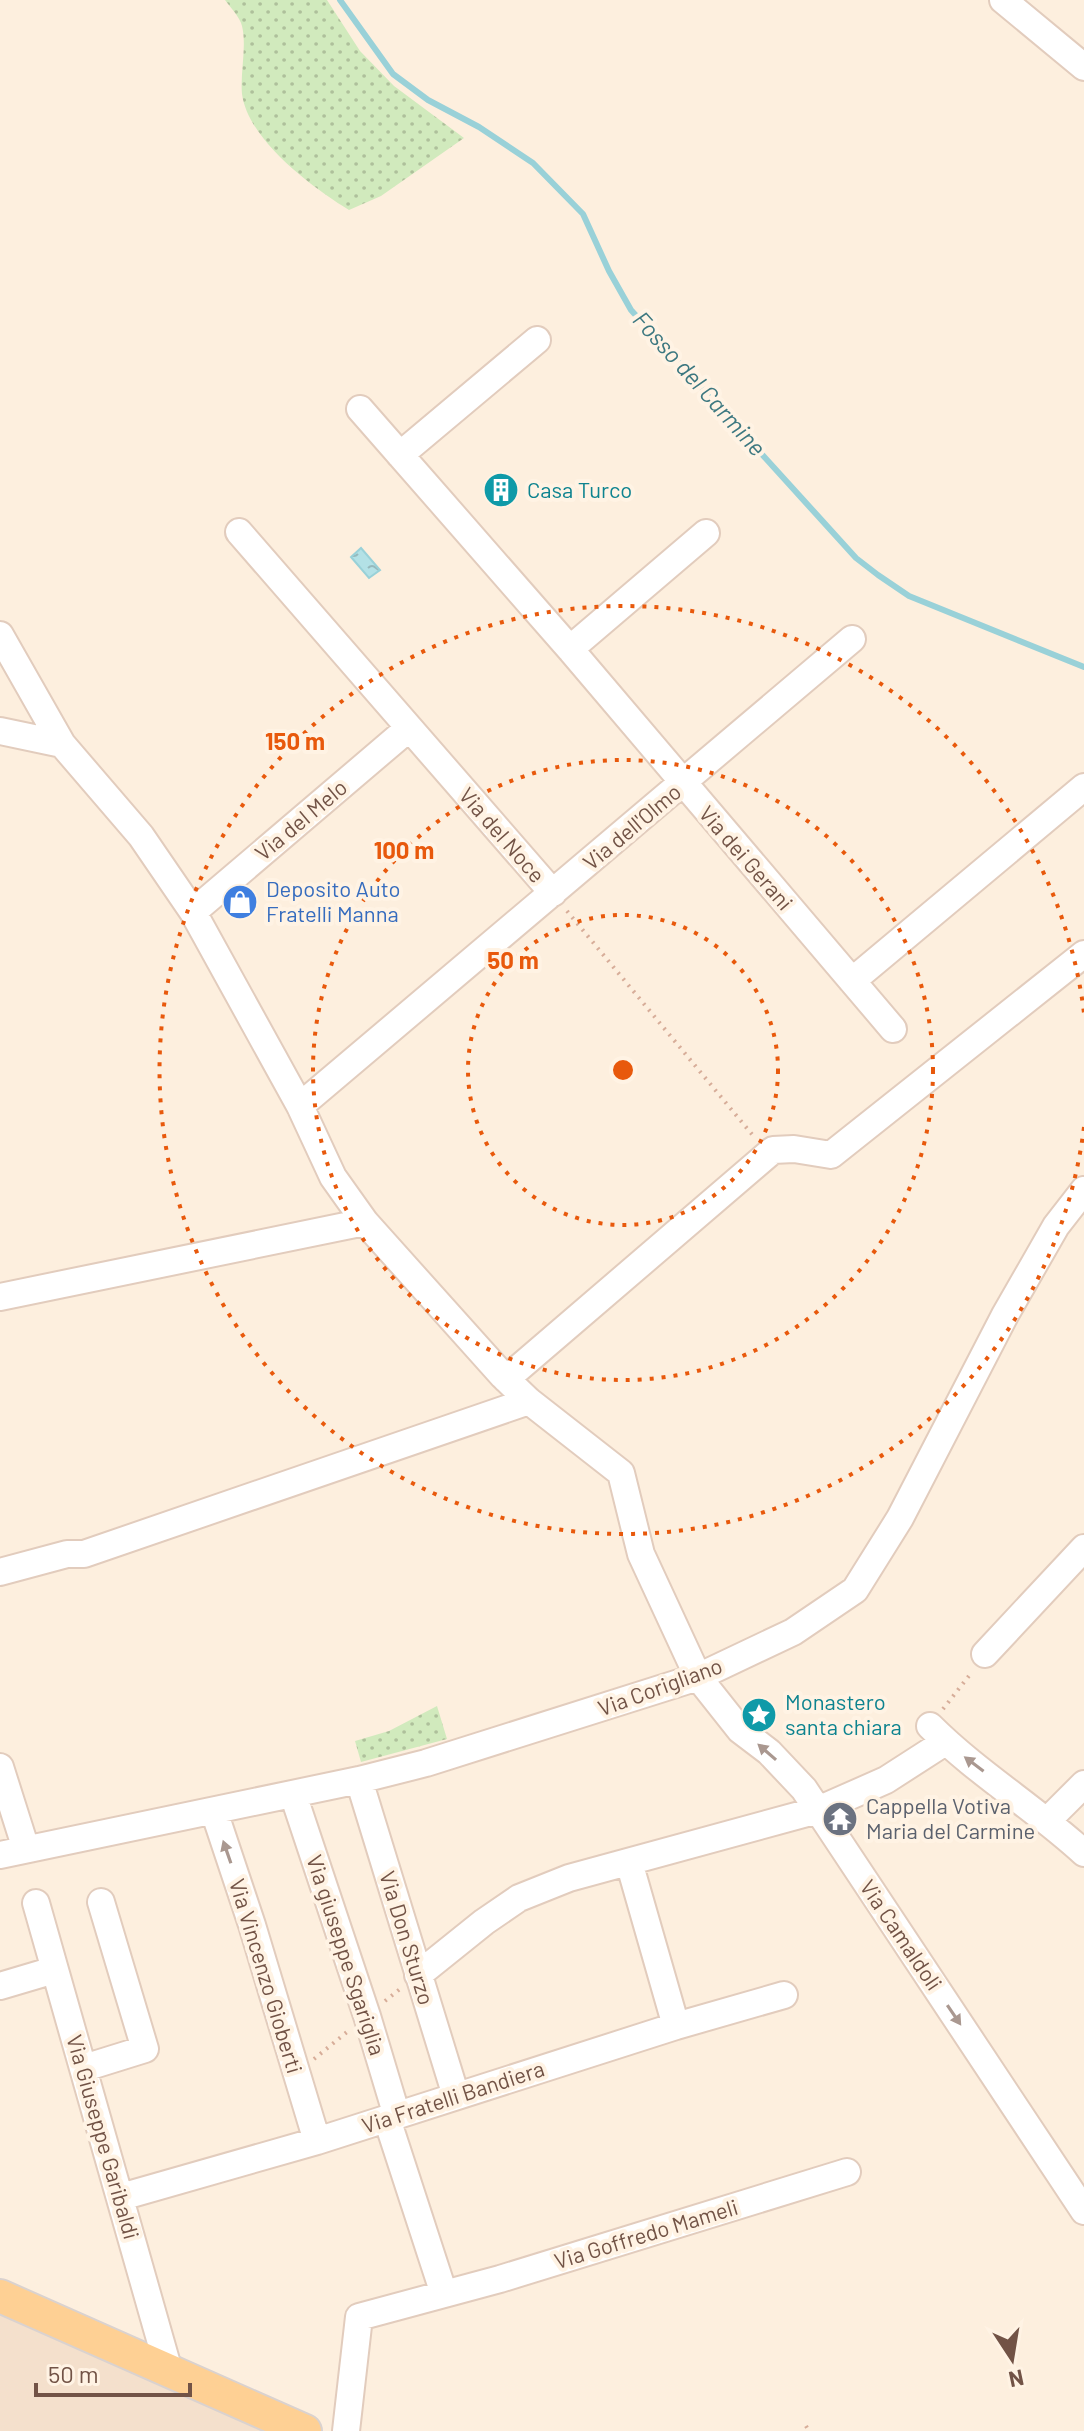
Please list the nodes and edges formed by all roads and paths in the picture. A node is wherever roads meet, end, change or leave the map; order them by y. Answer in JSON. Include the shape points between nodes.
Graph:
{"nodes":[{"id":1,"x":1003,"y":0,"type":"edge"},
{"id":2,"x":1084,"y":67,"type":"edge"},
{"id":3,"x":537,"y":340,"type":"dead end"},
{"id":4,"x":360,"y":409,"type":"dead end"},
{"id":5,"x":400,"y":455,"type":"junction"},
{"id":6,"x":239,"y":532,"type":"dead end"},
{"id":7,"x":706,"y":533,"type":"dead end"},
{"id":8,"x":0,"y":635,"type":"edge"},
{"id":9,"x":852,"y":639,"type":"dead end"},
{"id":10,"x":570,"y":649,"type":"junction"},
{"id":11,"x":409,"y":728,"type":"junction"},
{"id":12,"x":0,"y":731,"type":"edge"},
{"id":13,"x":62,"y":744,"type":"junction"},
{"id":14,"x":683,"y":785,"type":"junction"},
{"id":15,"x":1084,"y":787,"type":"edge"},
{"id":16,"x":553,"y":893,"type":"junction"},
{"id":17,"x":193,"y":912,"type":"junction"},
{"id":18,"x":1084,"y":954,"type":"edge"},
{"id":19,"x":852,"y":981,"type":"junction"},
{"id":20,"x":893,"y":1029,"type":"dead end"},
{"id":21,"x":300,"y":1106,"type":"junction"},
{"id":22,"x":760,"y":1144,"type":"dead end"},
{"id":23,"x":1084,"y":1190,"type":"edge"},
{"id":24,"x":365,"y":1222,"type":"junction"},
{"id":25,"x":0,"y":1297,"type":"edge"},
{"id":26,"x":506,"y":1379,"type":"junction"},
{"id":27,"x":529,"y":1401,"type":"junction"},
{"id":28,"x":1084,"y":1548,"type":"edge"},
{"id":29,"x":0,"y":1572,"type":"edge"},
{"id":30,"x":985,"y":1654,"type":"joint"},
{"id":31,"x":698,"y":1677,"type":"junction"},
{"id":32,"x":938,"y":1734,"type":"junction"},
{"id":33,"x":0,"y":1767,"type":"edge"},
{"id":34,"x":359,"y":1780,"type":"junction"},
{"id":35,"x":1084,"y":1784,"type":"edge"},
{"id":36,"x":293,"y":1794,"type":"junction"},
{"id":37,"x":818,"y":1810,"type":"junction"},
{"id":38,"x":214,"y":1811,"type":"junction"},
{"id":39,"x":1048,"y":1820,"type":"junction"},
{"id":40,"x":13,"y":1852,"type":"edge"},
{"id":41,"x":1084,"y":1853,"type":"edge"},
{"id":42,"x":629,"y":1862,"type":"junction"},
{"id":43,"x":101,"y":1902,"type":"dead end"},
{"id":44,"x":36,"y":1903,"type":"dead end"},
{"id":45,"x":54,"y":1970,"type":"junction"},
{"id":46,"x":418,"y":1975,"type":"junction"},
{"id":47,"x":0,"y":1986,"type":"edge"},
{"id":48,"x":784,"y":1995,"type":"dead end"},
{"id":49,"x":676,"y":2026,"type":"junction"},
{"id":50,"x":84,"y":2068,"type":"junction"},
{"id":51,"x":456,"y":2096,"type":"junction"},
{"id":52,"x":392,"y":2117,"type":"junction"},
{"id":53,"x":317,"y":2141,"type":"junction"},
{"id":54,"x":847,"y":2172,"type":"dead end"},
{"id":55,"x":121,"y":2197,"type":"junction"},
{"id":56,"x":1084,"y":2211,"type":"edge"},
{"id":57,"x":444,"y":2294,"type":"junction"},
{"id":58,"x":0,"y":2296,"type":"edge"},
{"id":59,"x":169,"y":2371,"type":"junction"},
{"id":60,"x":305,"y":2431,"type":"edge"},
{"id":61,"x":346,"y":2431,"type":"edge"}],
"edges":[{"from":1,"to":2,"type":"street"},
{"from":3,"to":5,"type":"street"},
{"from":4,"to":5,"type":"street","name":"Via dei Gerani"},
{"from":5,"to":10,"type":"street","name":"Via dei Gerani"},
{"from":6,"to":11,"type":"street","name":"Via del Noce"},
{"from":7,"to":10,"type":"street"},
{"from":8,"to":13,"type":"street","name":"Via Camaldoli"},
{"from":9,"to":14,"type":"street","name":"Via dell'Olmo"},
{"from":10,"to":14,"type":"street","name":"Via dei Gerani"},
{"from":11,"to":16,"type":"street","name":"Via del Noce"},
{"from":11,"to":17,"type":"street","name":"Via del Melo"},
{"from":12,"to":13,"type":"street"},
{"from":13,"to":17,"type":"street","name":"Via Camaldoli","via":[[141,836]]},
{"from":14,"to":16,"type":"street","name":"Via dell'Olmo"},
{"from":14,"to":19,"type":"street","name":"Via dei Gerani"},
{"from":15,"to":19,"type":"street"},
{"from":16,"to":21,"type":"street","name":"Via dell'Olmo"},
{"from":16,"to":22,"type":"path","name":"Via del Noce"},
{"from":17,"to":21,"type":"street","name":"Via Camaldoli"},
{"from":18,"to":26,"type":"street","via":[[831,1155],[773,1150]]},
{"from":19,"to":20,"type":"street","name":"Via dei Gerani"},
{"from":21,"to":24,"type":"street","name":"Via Camaldoli","via":[[333,1177]]},
{"from":23,"to":31,"type":"street","name":"Via Corigliano","via":[[1056,1226],[1005,1315],[900,1518],[855,1590],[793,1632]]},
{"from":24,"to":25,"type":"street"},
{"from":24,"to":26,"type":"street","name":"Via Camaldoli"},
{"from":26,"to":27,"type":"street","name":"Via Camaldoli"},
{"from":27,"to":29,"type":"street","via":[[84,1554]]},
{"from":27,"to":31,"type":"street","name":"Via Camaldoli","via":[[621,1473],[641,1554]]},
{"from":28,"to":30,"type":"street"},
{"from":30,"to":32,"type":"path"},
{"from":31,"to":34,"type":"street","name":"Via Corigliano"},
{"from":37,"to":31,"type":"street","name":"Via Camaldoli","one_way":true,"via":[[769,1752],[740,1730]]},
{"from":32,"to":37,"type":"street","via":[[886,1780]]},
{"from":39,"to":32,"type":"street","one_way":true},
{"from":33,"to":40,"type":"street"},
{"from":34,"to":36,"type":"street","name":"Via Corigliano"},
{"from":34,"to":46,"type":"street","name":"Via Don Sturzo"},
{"from":35,"to":39,"type":"street"},
{"from":36,"to":38,"type":"street","name":"Via Corigliano"},
{"from":36,"to":52,"type":"street","name":"Via giuseppe Sgariglia","via":[[367,2016]]},
{"from":37,"to":42,"type":"street"},
{"from":37,"to":56,"type":"street","name":"Via Camaldoli","one_way":true},
{"from":38,"to":40,"type":"street","name":"Via Corigliano"},
{"from":53,"to":38,"type":"street","name":"Via Vincenzo Gioberti","one_way":true},
{"from":39,"to":41,"type":"street"},
{"from":42,"to":46,"type":"street","via":[[519,1898]]},
{"from":42,"to":49,"type":"street"},
{"from":43,"to":50,"type":"street","via":[[145,2049]]},
{"from":44,"to":45,"type":"street","name":"Via Giuseppe Garibaldi"},
{"from":45,"to":47,"type":"street"},
{"from":45,"to":50,"type":"street","name":"Via Giuseppe Garibaldi"},
{"from":46,"to":51,"type":"street","name":"Via Don Sturzo"},
{"from":48,"to":49,"type":"street","name":"Via Fratelli Bandiera"},
{"from":49,"to":51,"type":"street","name":"Via Fratelli Bandiera"},
{"from":50,"to":55,"type":"street","name":"Via Giuseppe Garibaldi"},
{"from":51,"to":52,"type":"street","name":"Via Fratelli Bandiera"},
{"from":52,"to":53,"type":"street","name":"Via Fratelli Bandiera"},
{"from":52,"to":57,"type":"street"},
{"from":53,"to":55,"type":"street","name":"Via Fratelli Bandiera"},
{"from":54,"to":57,"type":"street","name":"Via Goffredo Mameli"},
{"from":55,"to":59,"type":"street","name":"Via Giuseppe Garibaldi"},
{"from":57,"to":61,"type":"street","name":"Via Goffredo Mameli","via":[[359,2317]]},
{"from":58,"to":59,"type":"main road"},
{"from":59,"to":60,"type":"main road"}]}
